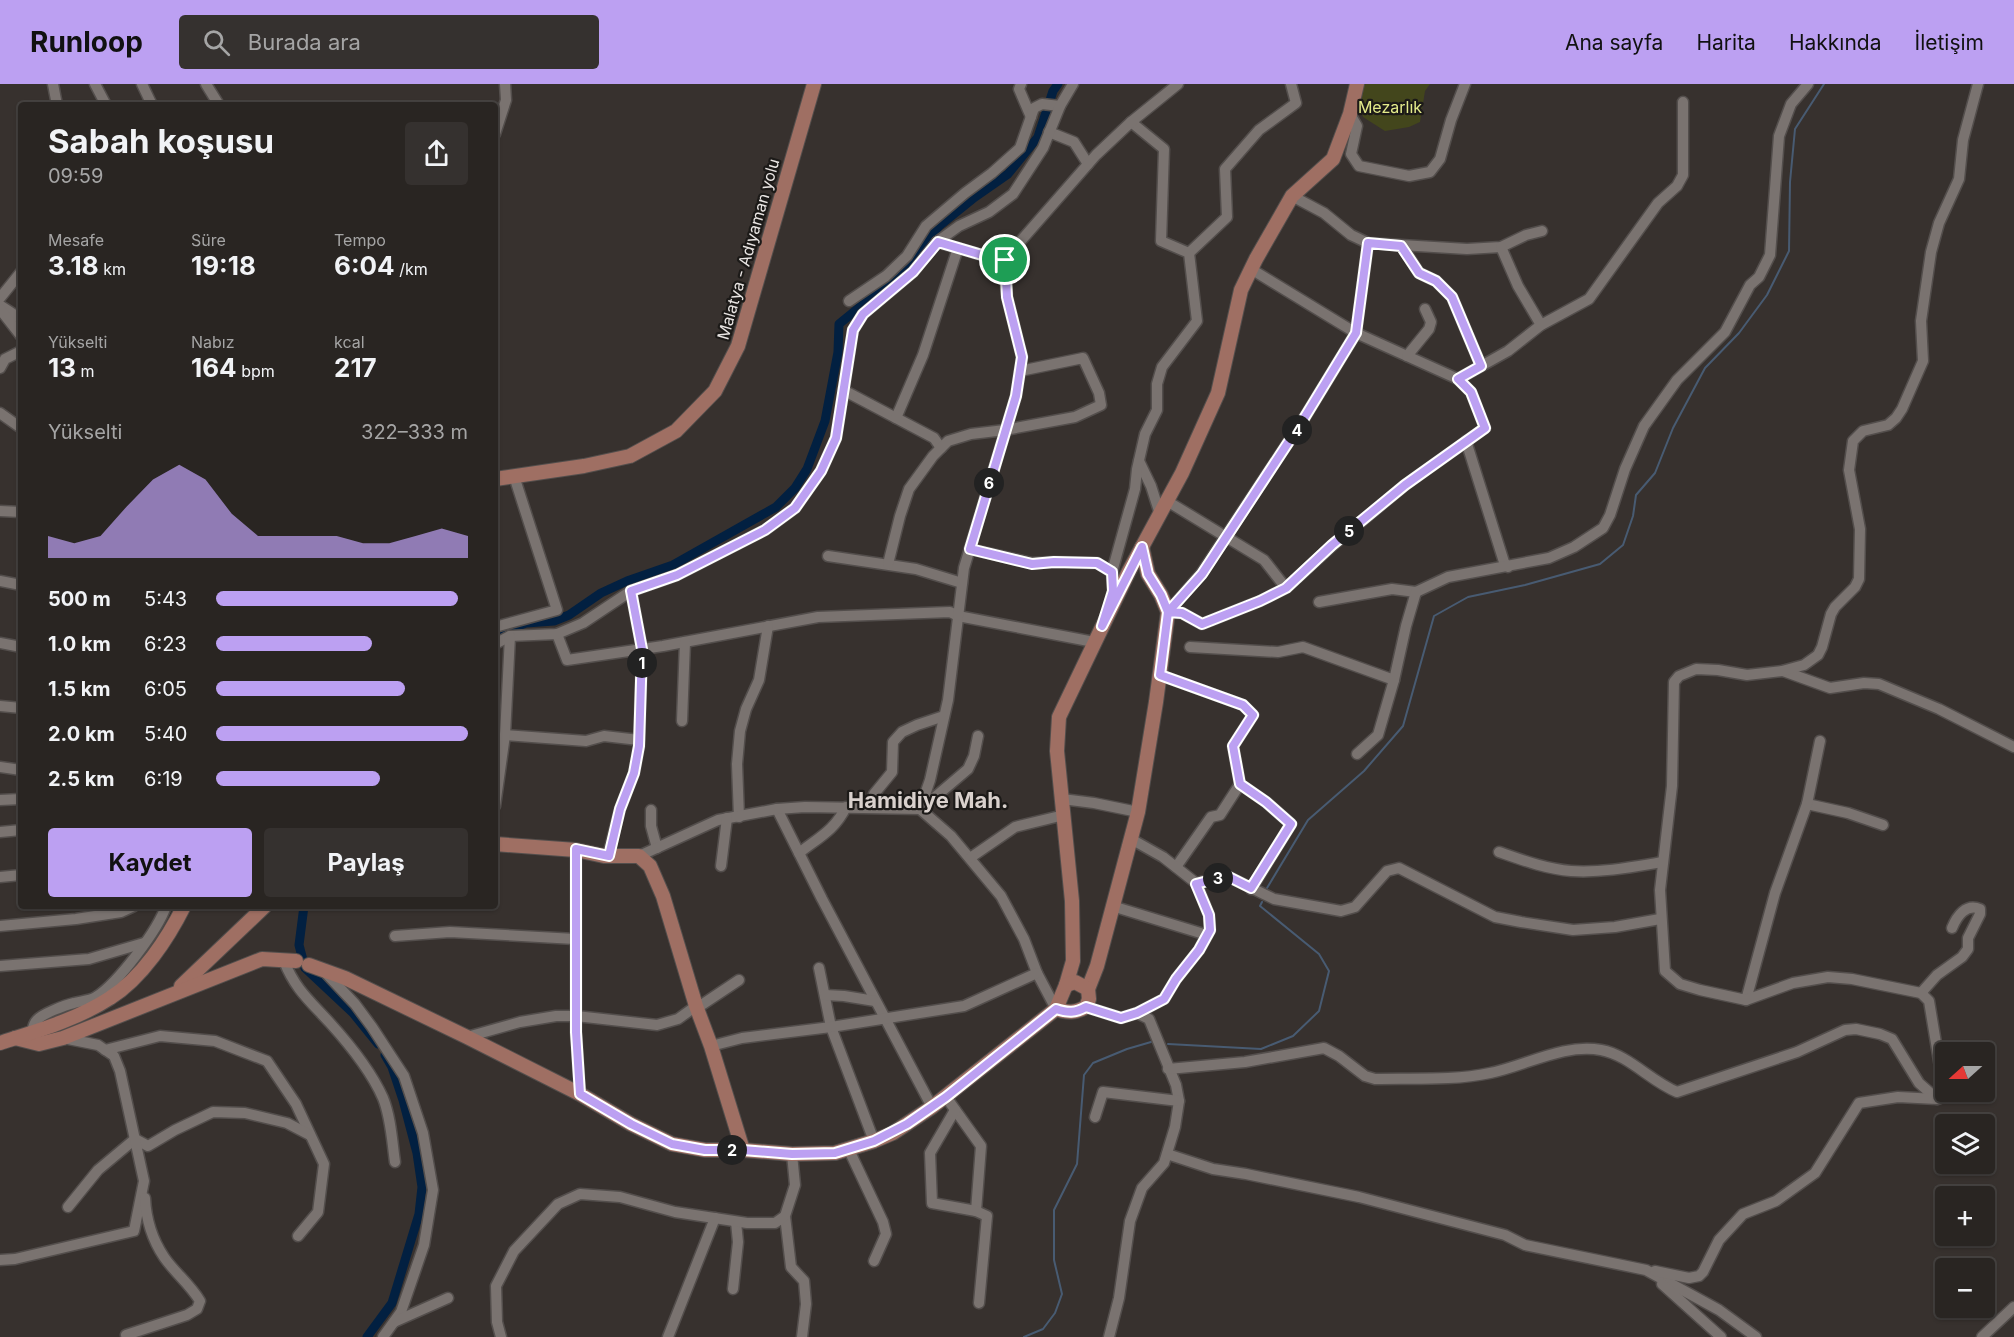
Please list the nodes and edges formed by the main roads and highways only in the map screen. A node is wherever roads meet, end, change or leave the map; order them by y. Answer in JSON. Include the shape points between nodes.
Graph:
{"nodes":[{"id":1,"x":814,"y":84,"type":"edge"},
{"id":2,"x":1357,"y":84,"type":"edge"},
{"id":3,"x":498,"y":479,"type":"edge"},
{"id":4,"x":1142,"y":547,"type":"junction"},
{"id":5,"x":498,"y":844,"type":"edge"},
{"id":6,"x":182,"y":909,"type":"edge"},
{"id":7,"x":262,"y":909,"type":"edge"},
{"id":8,"x":1066,"y":985,"type":"junction"},
{"id":9,"x":1088,"y":989,"type":"junction"},
{"id":10,"x":173,"y":994,"type":"junction"},
{"id":11,"x":1056,"y":1009,"type":"junction"},
{"id":12,"x":15,"y":1038,"type":"junction"},
{"id":13,"x":0,"y":1042,"type":"edge"},
{"id":14,"x":743,"y":1150,"type":"junction"}],
"edges":[{"from":1,"to":3,"type":"main road","name":"Malatya - Adıyaman yolu","via":[[738,346],[716,391],[676,431],[630,456]]},
{"from":2,"to":4,"type":"main road","via":[[1333,159],[1292,196],[1241,290],[1218,393],[1182,473]]},
{"from":4,"to":8,"type":"main road","via":[[1059,717],[1058,751],[1072,901],[1073,961]]},
{"from":4,"to":9,"type":"main road","via":[[1148,574],[1168,612],[1138,812]]},
{"from":5,"to":14,"type":"main road","via":[[639,856],[650,866],[663,896]]},
{"from":6,"to":12,"type":"main road","via":[[156,954],[112,997],[89,1010]]},
{"from":7,"to":10,"type":"main road"},
{"from":8,"to":9,"type":"main road","via":[[1075,982]]},
{"from":8,"to":11,"type":"main road"},
{"from":9,"to":11,"type":"main road","via":[[1086,1007],[1077,1012]]},
{"from":10,"to":12,"type":"main road","via":[[63,1038],[39,1044]]},
{"from":10,"to":14,"type":"main road","via":[[262,959],[296,962],[345,978],[467,1037],[672,1144],[705,1150]]},
{"from":11,"to":14,"type":"main road","via":[[946,1097],[893,1133],[835,1153]]},
{"from":12,"to":13,"type":"main road"}]}
